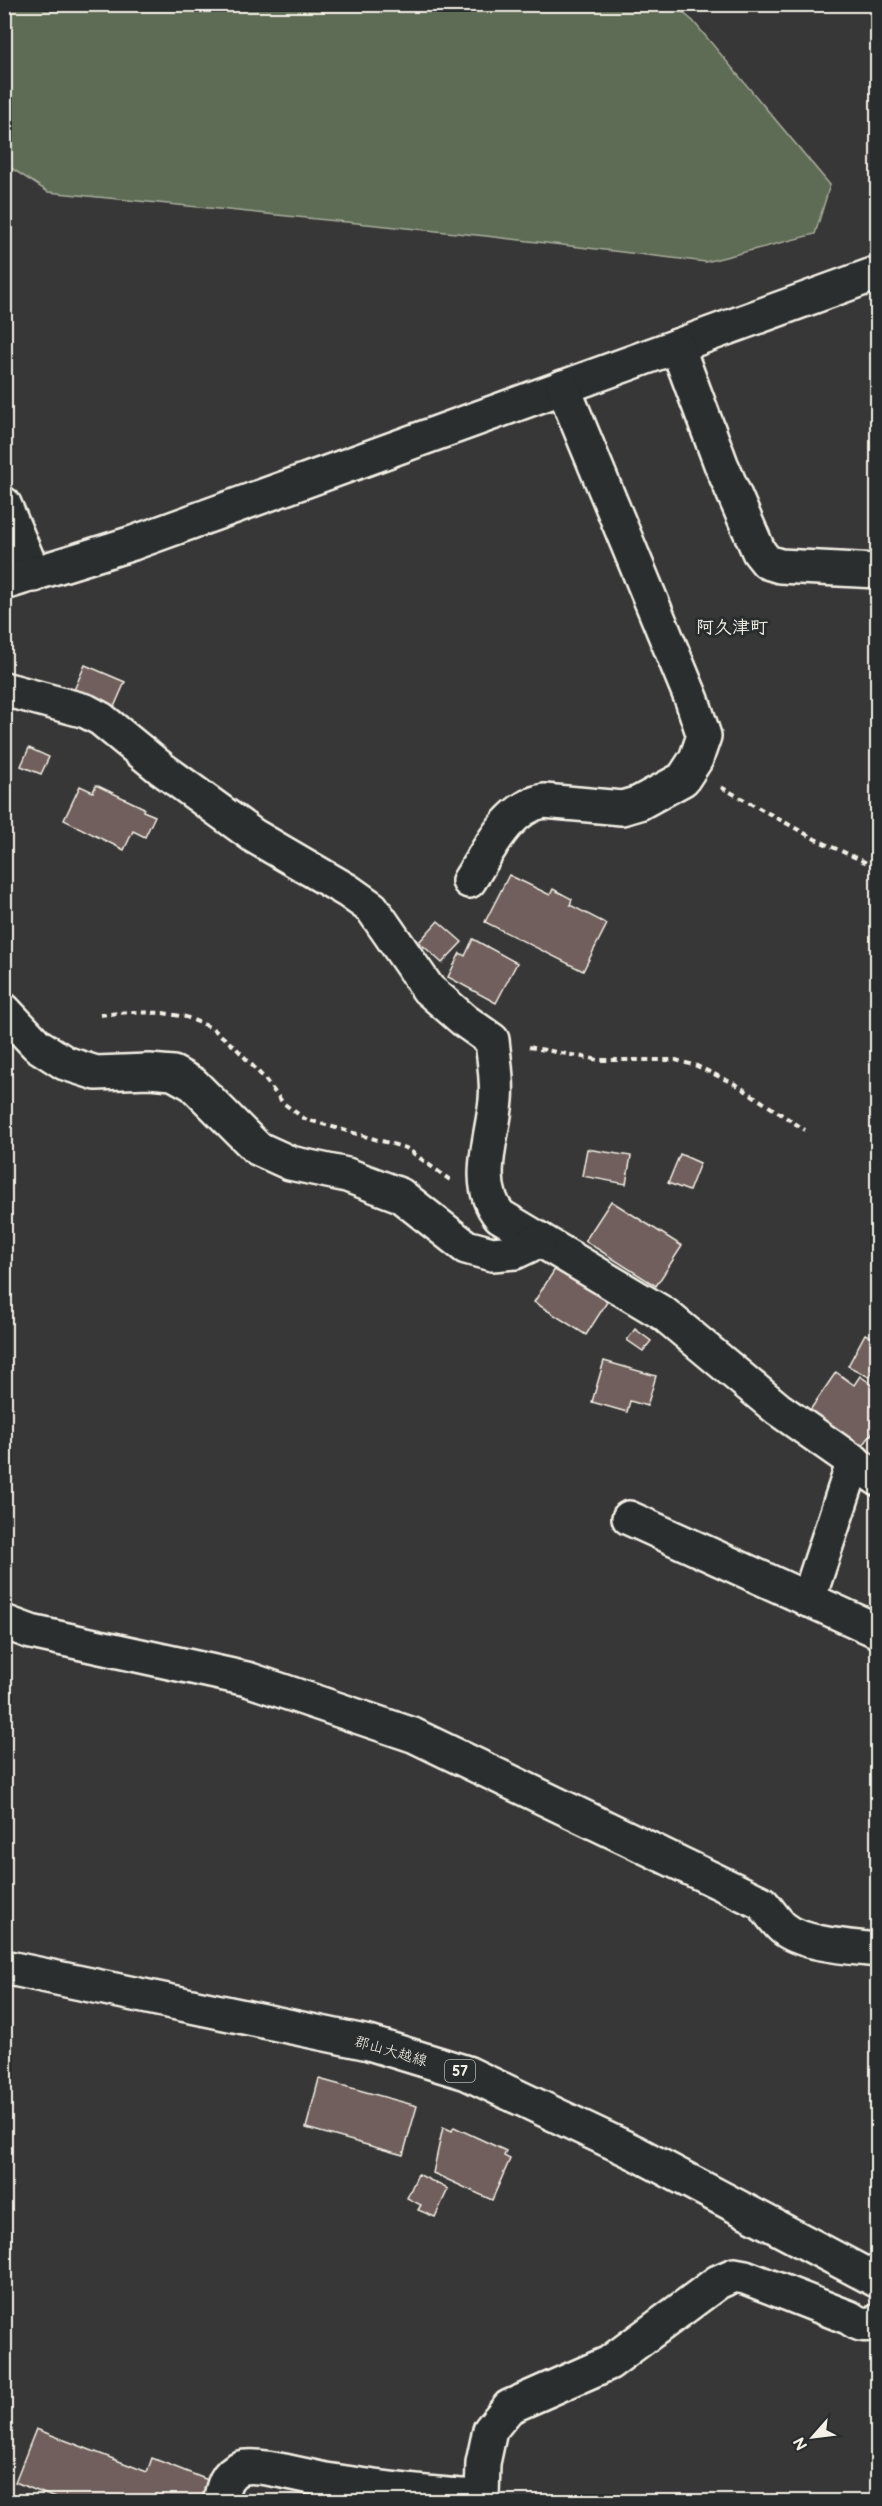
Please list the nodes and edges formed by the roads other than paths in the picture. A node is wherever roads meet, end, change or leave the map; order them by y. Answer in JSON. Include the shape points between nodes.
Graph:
{"nodes":[{"id":1,"x":878,"y":273,"type":"edge"},
{"id":2,"x":677,"y":346,"type":"junction"},
{"id":3,"x":563,"y":387,"type":"junction"},
{"id":4,"x":4,"y":504,"type":"edge"},
{"id":5,"x":878,"y":571,"type":"edge"},
{"id":6,"x":19,"y":579,"type":"edge"},
{"id":7,"x":4,"y":689,"type":"edge"},
{"id":8,"x":469,"y":881,"type":"dead end"},
{"id":9,"x":4,"y":1010,"type":"edge"},
{"id":10,"x":540,"y":1240,"type":"junction"},
{"id":11,"x":866,"y":1470,"type":"edge"},
{"id":12,"x":629,"y":1518,"type":"dead end"},
{"id":13,"x":808,"y":1600,"type":"junction"},
{"id":14,"x":4,"y":1622,"type":"edge"},
{"id":15,"x":878,"y":1631,"type":"edge"},
{"id":16,"x":878,"y":1950,"type":"edge"},
{"id":17,"x":4,"y":1966,"type":"edge"},
{"id":18,"x":878,"y":2281,"type":"edge"},
{"id":19,"x":878,"y":2321,"type":"edge"},
{"id":20,"x":220,"y":2502,"type":"edge"}],
"edges":[{"from":1,"to":2,"type":"street"},
{"from":2,"to":3,"type":"street"},
{"from":2,"to":5,"type":"street","via":[[725,474],[767,562]]},
{"from":3,"to":6,"type":"street","via":[[134,543]]},
{"from":3,"to":8,"type":"street","via":[[704,736],[683,779],[639,803],[622,808],[536,802],[500,833]]},
{"from":4,"to":6,"type":"street"},
{"from":7,"to":10,"type":"street","via":[[77,708],[101,719],[254,836],[372,908],[428,989],[492,1040],[497,1098],[486,1191],[500,1216]]},
{"from":9,"to":10,"type":"street","via":[[37,1045],[65,1063],[96,1073],[173,1073],[193,1084],[257,1148],[290,1164],[347,1174],[400,1195],[466,1247],[492,1254],[515,1252]]},
{"from":10,"to":11,"type":"street","via":[[663,1314],[778,1409]]},
{"from":11,"to":13,"type":"street"},
{"from":12,"to":13,"type":"street"},
{"from":13,"to":15,"type":"street"},
{"from":14,"to":16,"type":"street","via":[[31,1632],[247,1679],[413,1735],[762,1903],[785,1929],[798,1936]]},
{"from":17,"to":18,"type":"street","name":"郡山大越線","number":"57","via":[[369,2043],[466,2073],[636,2153]]},
{"from":19,"to":20,"type":"street","via":[[871,2325],[856,2324],[850,2318],[734,2275],[718,2282],[609,2363],[509,2407],[490,2430],[483,2463],[482,2497],[437,2495],[243,2467],[225,2480]]}]}
